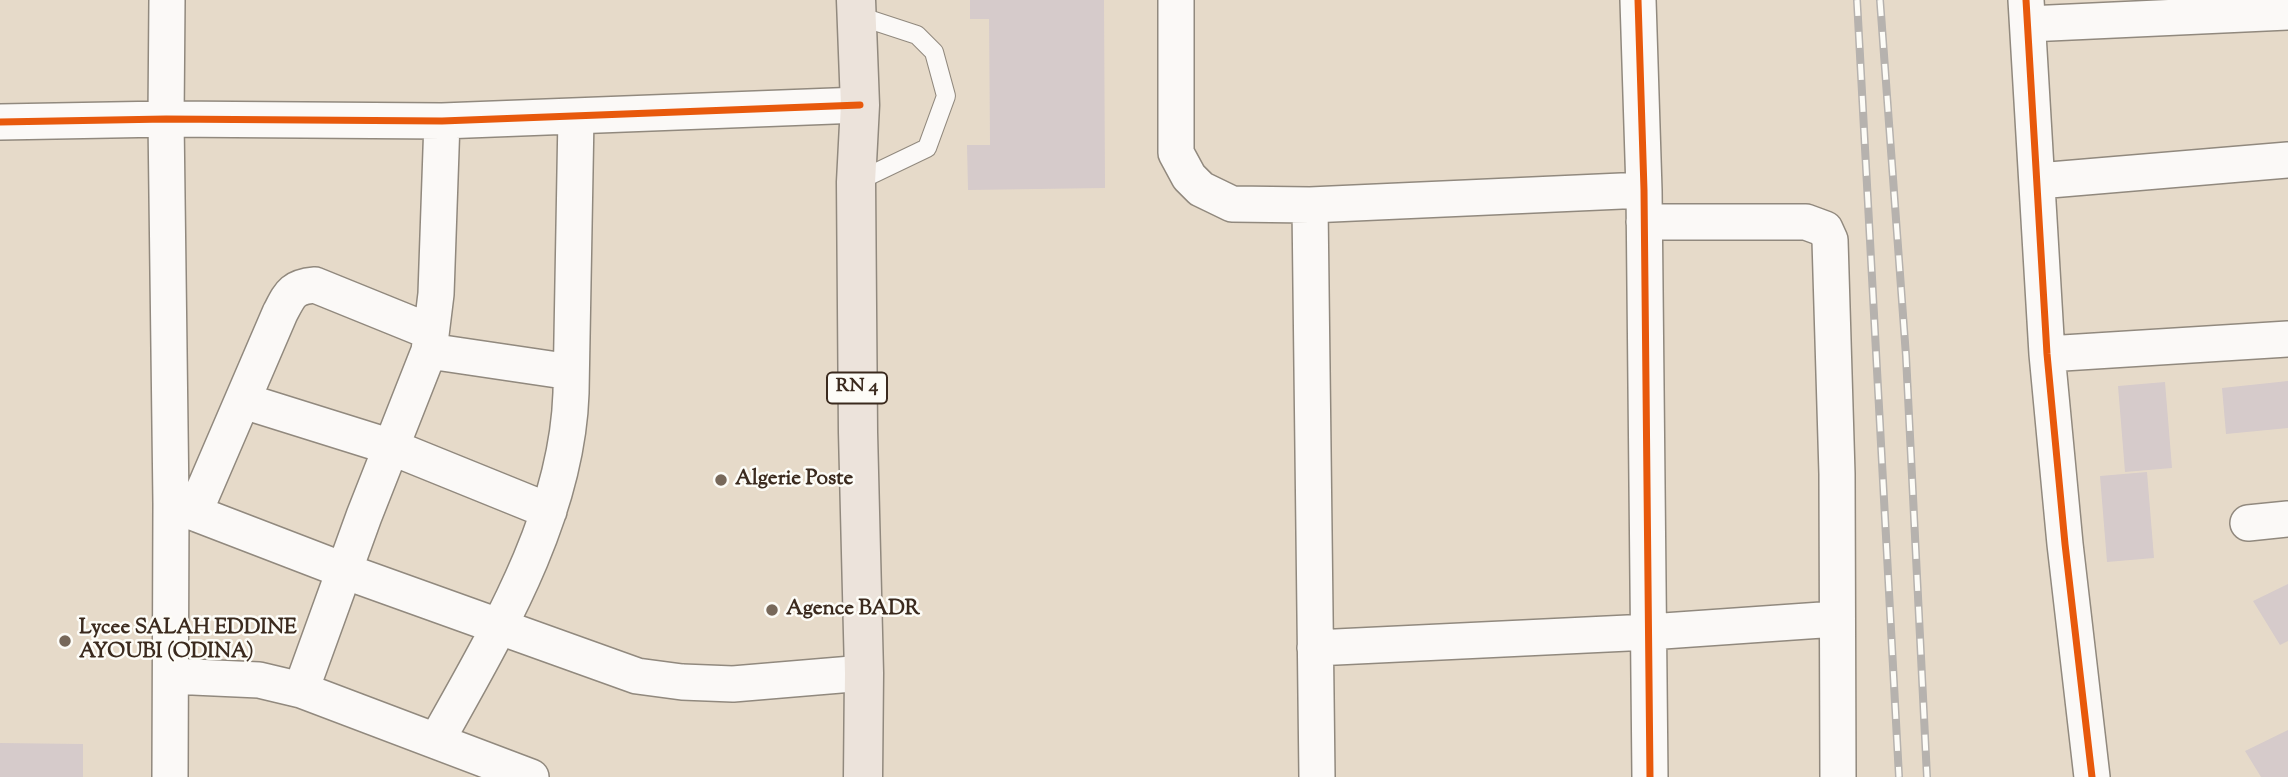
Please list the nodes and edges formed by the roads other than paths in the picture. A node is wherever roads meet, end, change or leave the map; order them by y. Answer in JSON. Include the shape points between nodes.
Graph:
{"nodes":[{"id":1,"x":167,"y":0,"type":"edge"},
{"id":2,"x":1176,"y":0,"type":"edge"},
{"id":3,"x":1638,"y":0,"type":"edge"},
{"id":4,"x":856,"y":8,"type":"edge"},
{"id":5,"x":2027,"y":12,"type":"edge"},
{"id":6,"x":2288,"y":12,"type":"edge"},
{"id":7,"x":860,"y":105,"type":"junction"},
{"id":8,"x":576,"y":116,"type":"junction"},
{"id":9,"x":166,"y":119,"type":"junction"},
{"id":10,"x":442,"y":121,"type":"junction"},
{"id":11,"x":0,"y":122,"type":"edge"},
{"id":12,"x":2288,"y":160,"type":"edge"},
{"id":13,"x":2038,"y":181,"type":"junction"},
{"id":14,"x":856,"y":182,"type":"junction"},
{"id":15,"x":1310,"y":205,"type":"junction"},
{"id":16,"x":1644,"y":206,"type":"junction"},
{"id":17,"x":2288,"y":339,"type":"edge"},
{"id":18,"x":430,"y":341,"type":"junction"},
{"id":19,"x":2047,"y":354,"type":"junction"},
{"id":20,"x":571,"y":372,"type":"junction"},
{"id":21,"x":244,"y":401,"type":"junction"},
{"id":22,"x":391,"y":447,"type":"junction"},
{"id":23,"x":183,"y":509,"type":"junction"},
{"id":24,"x":549,"y":511,"type":"junction"},
{"id":25,"x":2288,"y":519,"type":"edge"},
{"id":26,"x":2248,"y":523,"type":"dead end"},
{"id":27,"x":344,"y":571,"type":"junction"},
{"id":28,"x":1836,"y":619,"type":"junction"},
{"id":29,"x":500,"y":626,"type":"junction"},
{"id":30,"x":1649,"y":632,"type":"junction"},
{"id":31,"x":1315,"y":648,"type":"junction"},
{"id":32,"x":864,"y":673,"type":"junction"},
{"id":33,"x":171,"y":676,"type":"junction"},
{"id":34,"x":301,"y":690,"type":"junction"},
{"id":35,"x":437,"y":740,"type":"junction"},
{"id":36,"x":170,"y":777,"type":"edge"},
{"id":37,"x":531,"y":777,"type":"edge"},
{"id":38,"x":863,"y":777,"type":"edge"},
{"id":39,"x":1317,"y":777,"type":"edge"},
{"id":40,"x":1650,"y":777,"type":"edge"},
{"id":41,"x":1838,"y":777,"type":"edge"},
{"id":42,"x":2092,"y":777,"type":"edge"}],
"edges":[{"from":1,"to":9,"type":"street"},
{"from":2,"to":15,"type":"street","via":[[1176,153],[1189,177],[1201,189],[1232,204]]},
{"from":3,"to":16,"type":"street"},
{"from":4,"to":7,"type":"main road","number":"RN 4"},
{"from":4,"to":14,"type":"lane","via":[[917,34],[934,52],[946,96],[927,148]]},
{"from":5,"to":6,"type":"street"},
{"from":5,"to":13,"type":"street"},
{"from":7,"to":8,"type":"street"},
{"from":7,"to":14,"type":"main road","number":"RN 4"},
{"from":8,"to":10,"type":"street"},
{"from":8,"to":20,"type":"street"},
{"from":9,"to":10,"type":"street"},
{"from":9,"to":11,"type":"street"},
{"from":9,"to":23,"type":"street"},
{"from":10,"to":18,"type":"street"},
{"from":12,"to":13,"type":"street"},
{"from":13,"to":19,"type":"street"},
{"from":14,"to":32,"type":"main road","number":"RN 4"},
{"from":15,"to":16,"type":"street"},
{"from":15,"to":31,"type":"street"},
{"from":16,"to":28,"type":"street","via":[[1806,222],[1825,229],[1830,240],[1837,474]]},
{"from":16,"to":30,"type":"street"},
{"from":17,"to":19,"type":"street"},
{"from":18,"to":20,"type":"street"},
{"from":18,"to":21,"type":"street","via":[[314,285],[299,286],[280,313]]},
{"from":18,"to":22,"type":"street"},
{"from":19,"to":42,"type":"street"},
{"from":20,"to":24,"type":"street","via":[[570,419]]},
{"from":21,"to":22,"type":"street"},
{"from":21,"to":23,"type":"street"},
{"from":22,"to":24,"type":"street"},
{"from":22,"to":27,"type":"street"},
{"from":23,"to":27,"type":"street"},
{"from":23,"to":33,"type":"street"},
{"from":24,"to":29,"type":"street"},
{"from":25,"to":26,"type":"street"},
{"from":27,"to":29,"type":"street"},
{"from":27,"to":34,"type":"street"},
{"from":28,"to":30,"type":"street"},
{"from":28,"to":41,"type":"street"},
{"from":29,"to":32,"type":"street","via":[[637,676],[733,684]]},
{"from":29,"to":35,"type":"street"},
{"from":30,"to":31,"type":"street"},
{"from":30,"to":40,"type":"street"},
{"from":31,"to":39,"type":"street"},
{"from":32,"to":38,"type":"main road","number":"RN 4"},
{"from":33,"to":34,"type":"street","via":[[259,680]]},
{"from":33,"to":36,"type":"street"},
{"from":34,"to":35,"type":"street"},
{"from":35,"to":37,"type":"street"}]}
